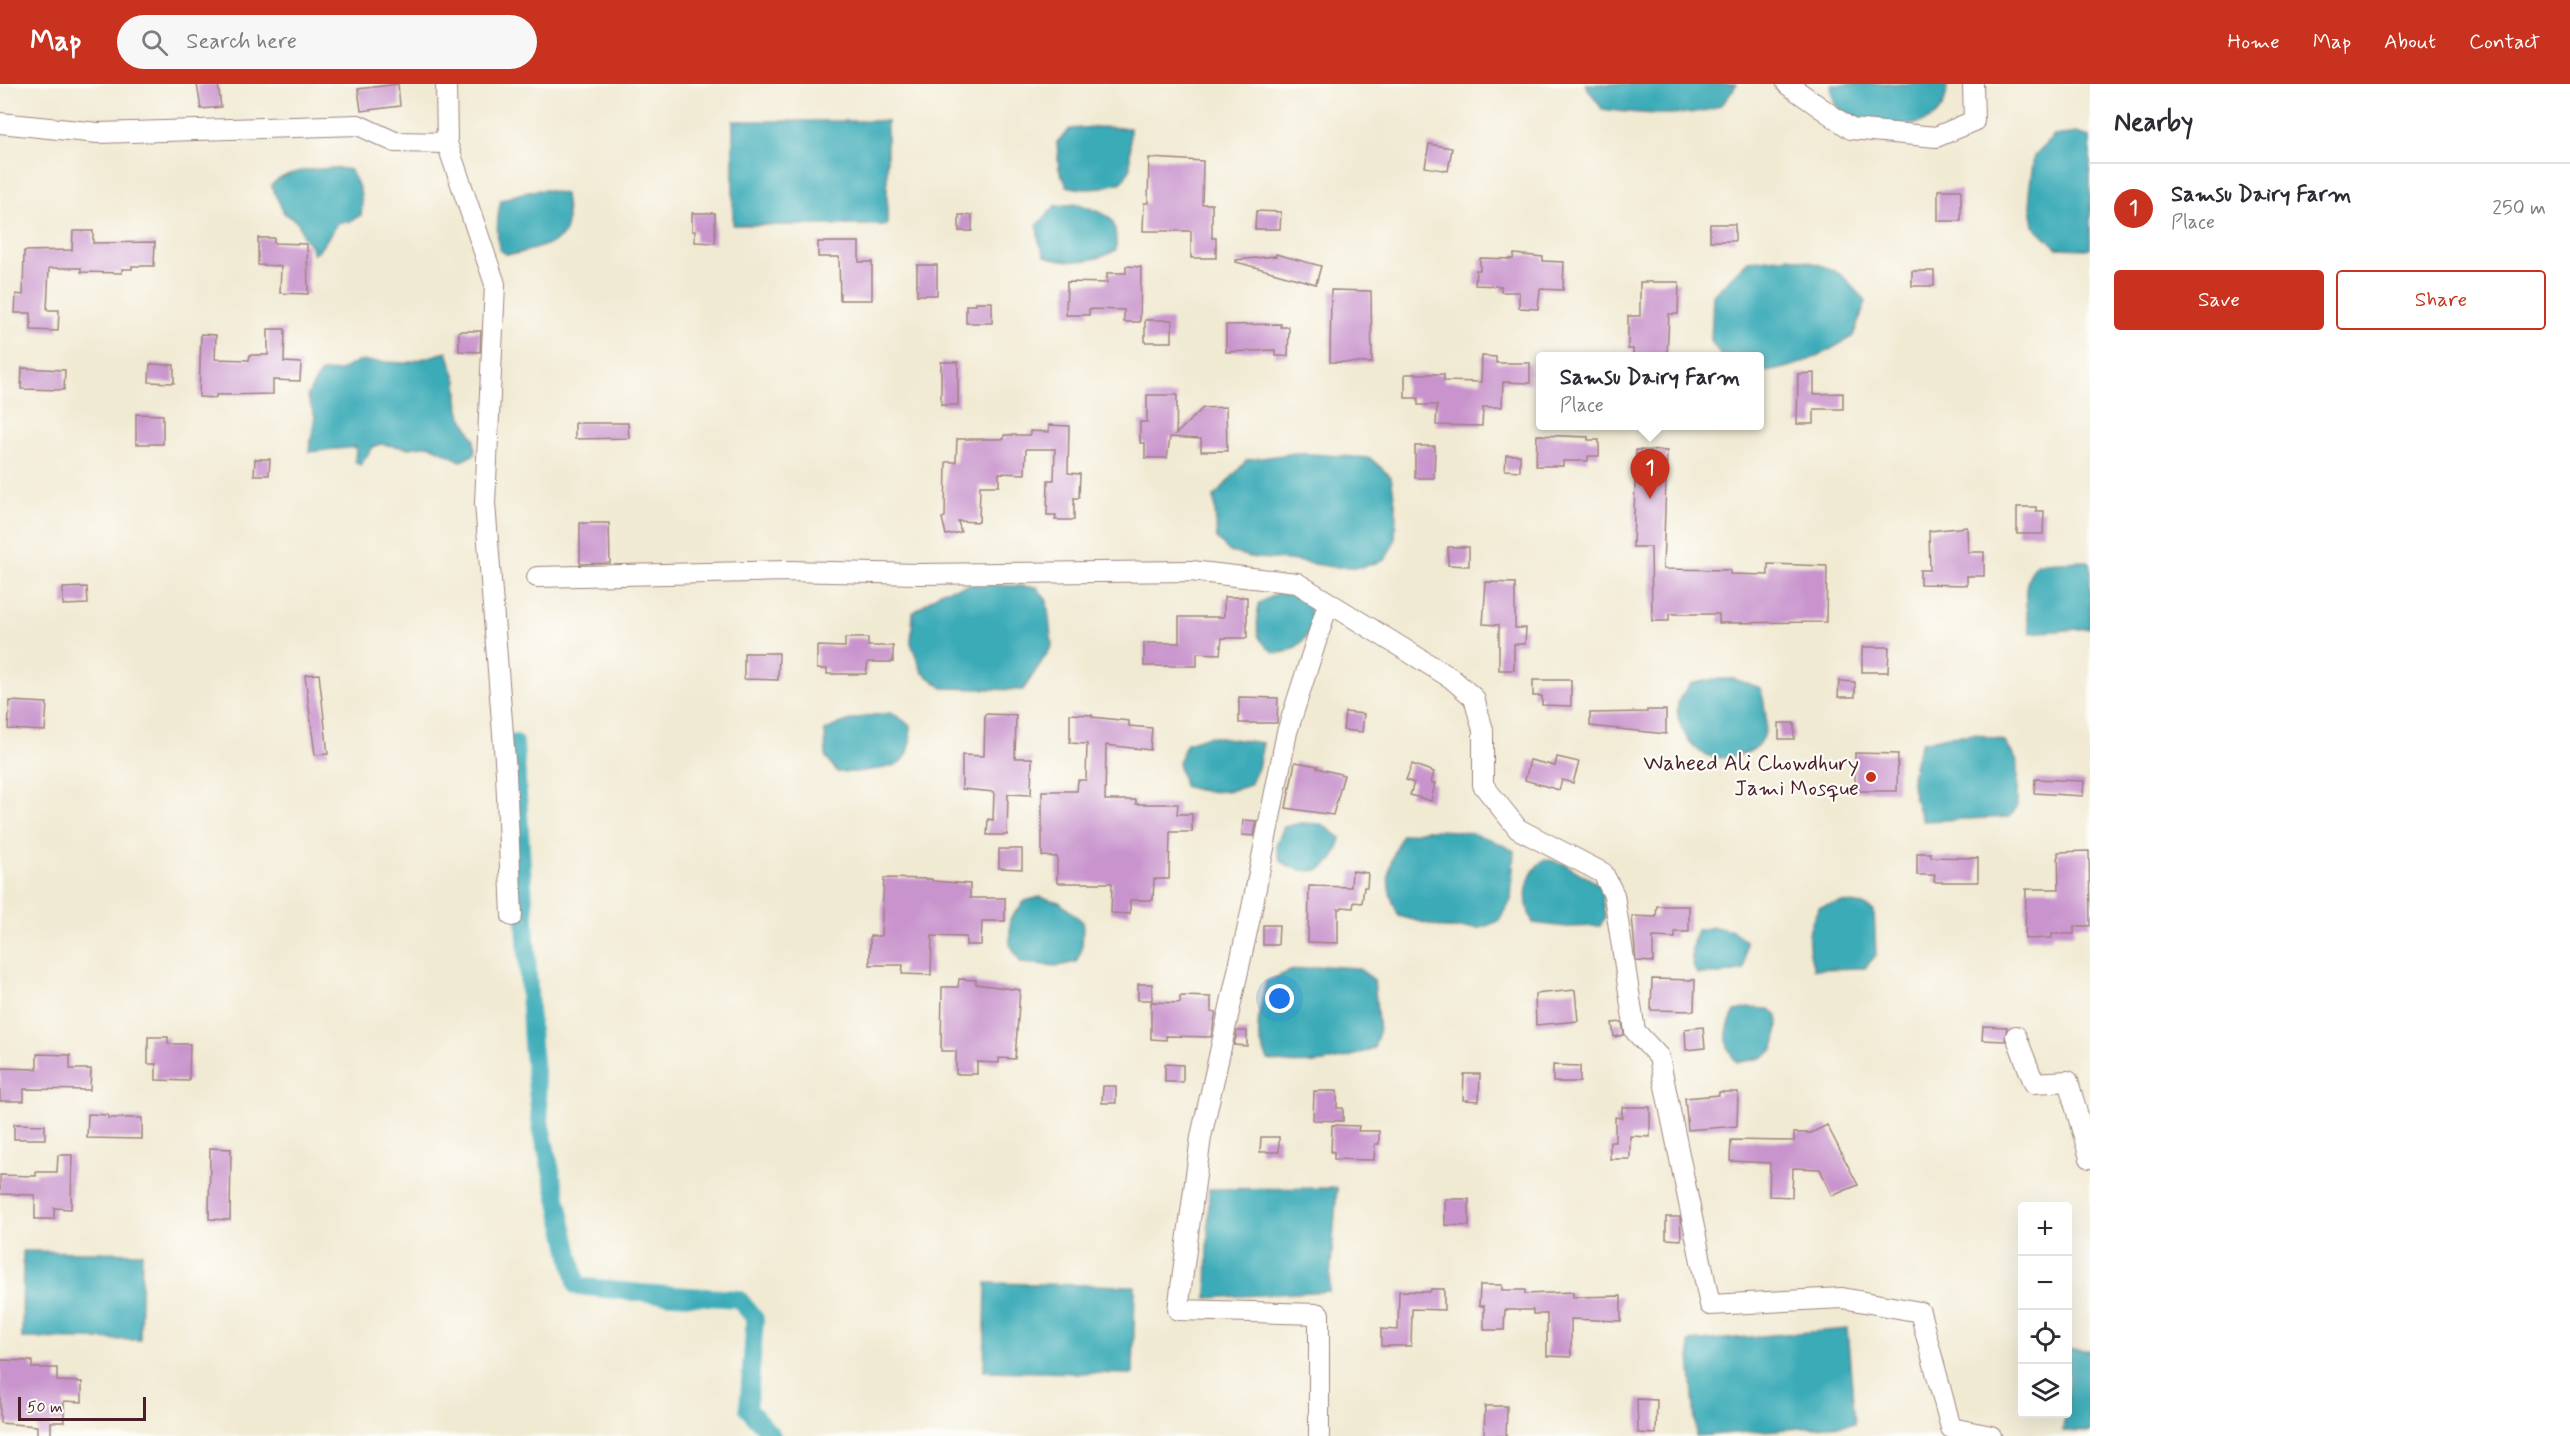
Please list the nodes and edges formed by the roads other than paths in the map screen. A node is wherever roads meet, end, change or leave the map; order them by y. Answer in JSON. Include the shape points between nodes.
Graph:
{"nodes":[{"id":1,"x":446,"y":84,"type":"edge"},
{"id":2,"x":1787,"y":84,"type":"edge"},
{"id":3,"x":1973,"y":84,"type":"edge"},
{"id":4,"x":0,"y":123,"type":"edge"},
{"id":5,"x":447,"y":143,"type":"junction"},
{"id":6,"x":537,"y":577,"type":"dead end"},
{"id":7,"x":1328,"y":604,"type":"junction"},
{"id":8,"x":512,"y":916,"type":"dead end"},
{"id":9,"x":2016,"y":1036,"type":"dead end"},
{"id":10,"x":2090,"y":1158,"type":"edge"},
{"id":11,"x":1319,"y":1436,"type":"edge"},
{"id":12,"x":1991,"y":1436,"type":"edge"}],
"edges":[{"from":1,"to":5,"type":"street"},
{"from":2,"to":3,"type":"street","via":[[1851,129],[1936,137],[1974,121]]},
{"from":4,"to":5,"type":"street","via":[[98,133],[358,125],[395,142]]},
{"from":5,"to":8,"type":"street","via":[[495,284],[485,503],[506,773]]},
{"from":6,"to":7,"type":"street","via":[[787,571],[1191,571],[1297,584]]},
{"from":7,"to":11,"type":"street","via":[[1287,732],[1201,1137],[1178,1310],[1319,1314]]},
{"from":7,"to":12,"type":"street","via":[[1451,678],[1474,698],[1483,730],[1483,785],[1518,829],[1603,873],[1614,895],[1635,1031],[1659,1057],[1710,1305],[1842,1298],[1920,1312],[1951,1428]]},
{"from":9,"to":10,"type":"street","via":[[2034,1083],[2068,1081]]}]}
